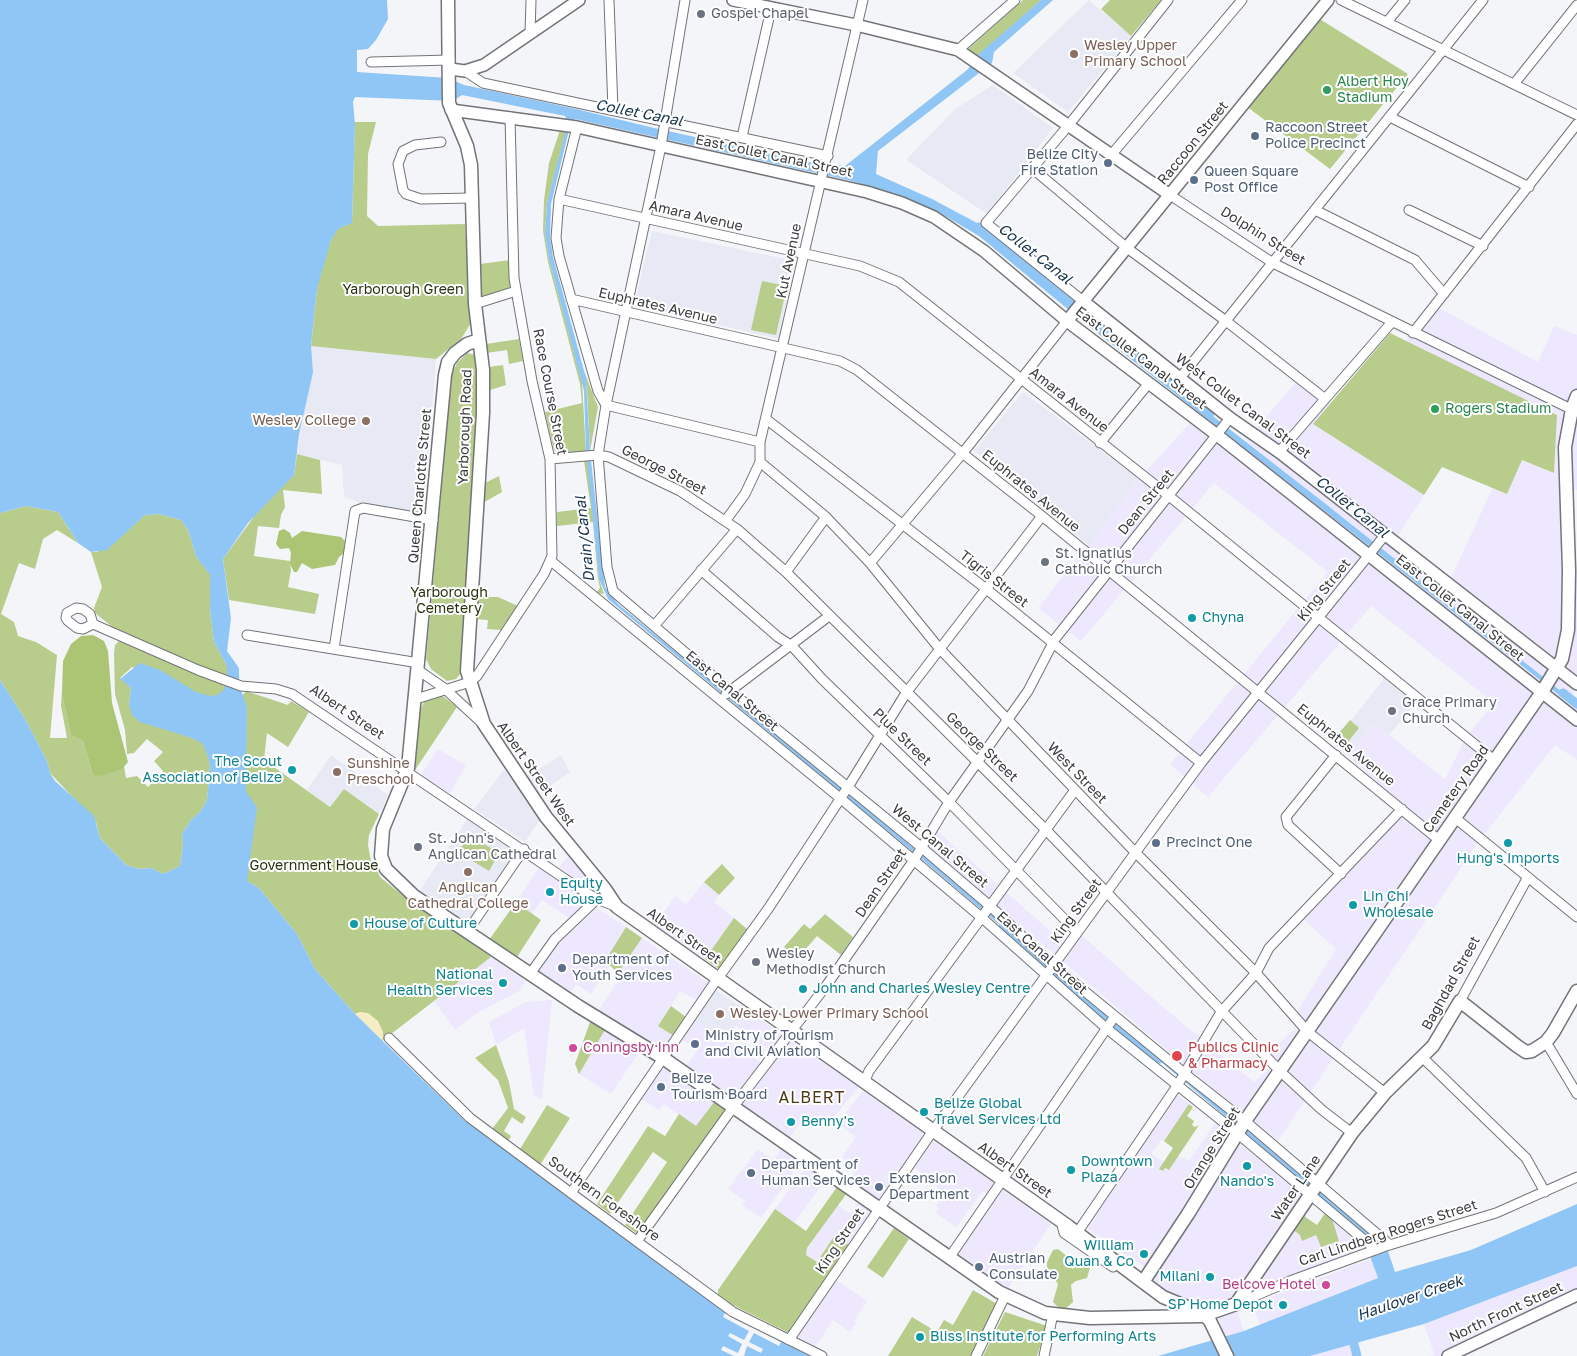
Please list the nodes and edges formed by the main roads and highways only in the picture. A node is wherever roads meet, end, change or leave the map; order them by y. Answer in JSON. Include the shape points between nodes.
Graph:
{"nodes":[{"id":1,"x":448,"y":0,"type":"edge"},
{"id":2,"x":479,"y":340,"type":"junction"},
{"id":3,"x":1577,"y":396,"type":"edge"},
{"id":4,"x":1574,"y":410,"type":"edge"},
{"id":5,"x":1573,"y":573,"type":"edge"},
{"id":6,"x":484,"y":724,"type":"joint"},
{"id":7,"x":617,"y":907,"type":"joint"},
{"id":8,"x":1577,"y":991,"type":"edge"},
{"id":9,"x":1308,"y":1032,"type":"joint"},
{"id":10,"x":1385,"y":1093,"type":"joint"},
{"id":11,"x":1138,"y":1278,"type":"junction"},
{"id":12,"x":1236,"y":1304,"type":"joint"},
{"id":13,"x":1206,"y":1316,"type":"junction"},
{"id":14,"x":1227,"y":1356,"type":"edge"}],
"edges":[{"from":1,"to":2,"type":"main road","name":"Yarborough Road","via":[[450,107],[468,150]]},
{"from":2,"to":6,"type":"main road","name":"Yarborough Road","via":[[483,404],[467,666]]},
{"from":2,"to":13,"type":"main road","name":"Queen Charlotte Street","via":[[461,349],[446,368],[407,771],[383,829],[380,848],[383,863],[390,874],[407,891],[734,1106],[1005,1296],[1053,1314],[1090,1318]]},
{"from":3,"to":4,"type":"main road","name":"Cemetery Road"},
{"from":4,"to":5,"type":"main road","name":"Cemetery Road","via":[[1565,447],[1571,482]]},
{"from":5,"to":9,"type":"main road","name":"Cemetery Road","via":[[1567,641],[1555,672]]},
{"from":6,"to":7,"type":"main road","name":"Albert Street West","via":[[546,817]]},
{"from":7,"to":11,"type":"main road","name":"Albert Street"},
{"from":8,"to":10,"type":"main road","name":"Baghdad Street","via":[[1546,1042],[1526,1052],[1460,1001],[1433,1046]]},
{"from":9,"to":11,"type":"main road","name":"Orange Street","via":[[1242,1127],[1188,1214]]},
{"from":10,"to":12,"type":"main road","name":"Water Lane","via":[[1352,1133]]},
{"from":11,"to":13,"type":"main road","name":"Albert Street","via":[[1166,1300]]},
{"from":12,"to":13,"type":"main road","name":"Carl Lindberg Rogers Street"},
{"from":13,"to":14,"type":"main road"}]}
